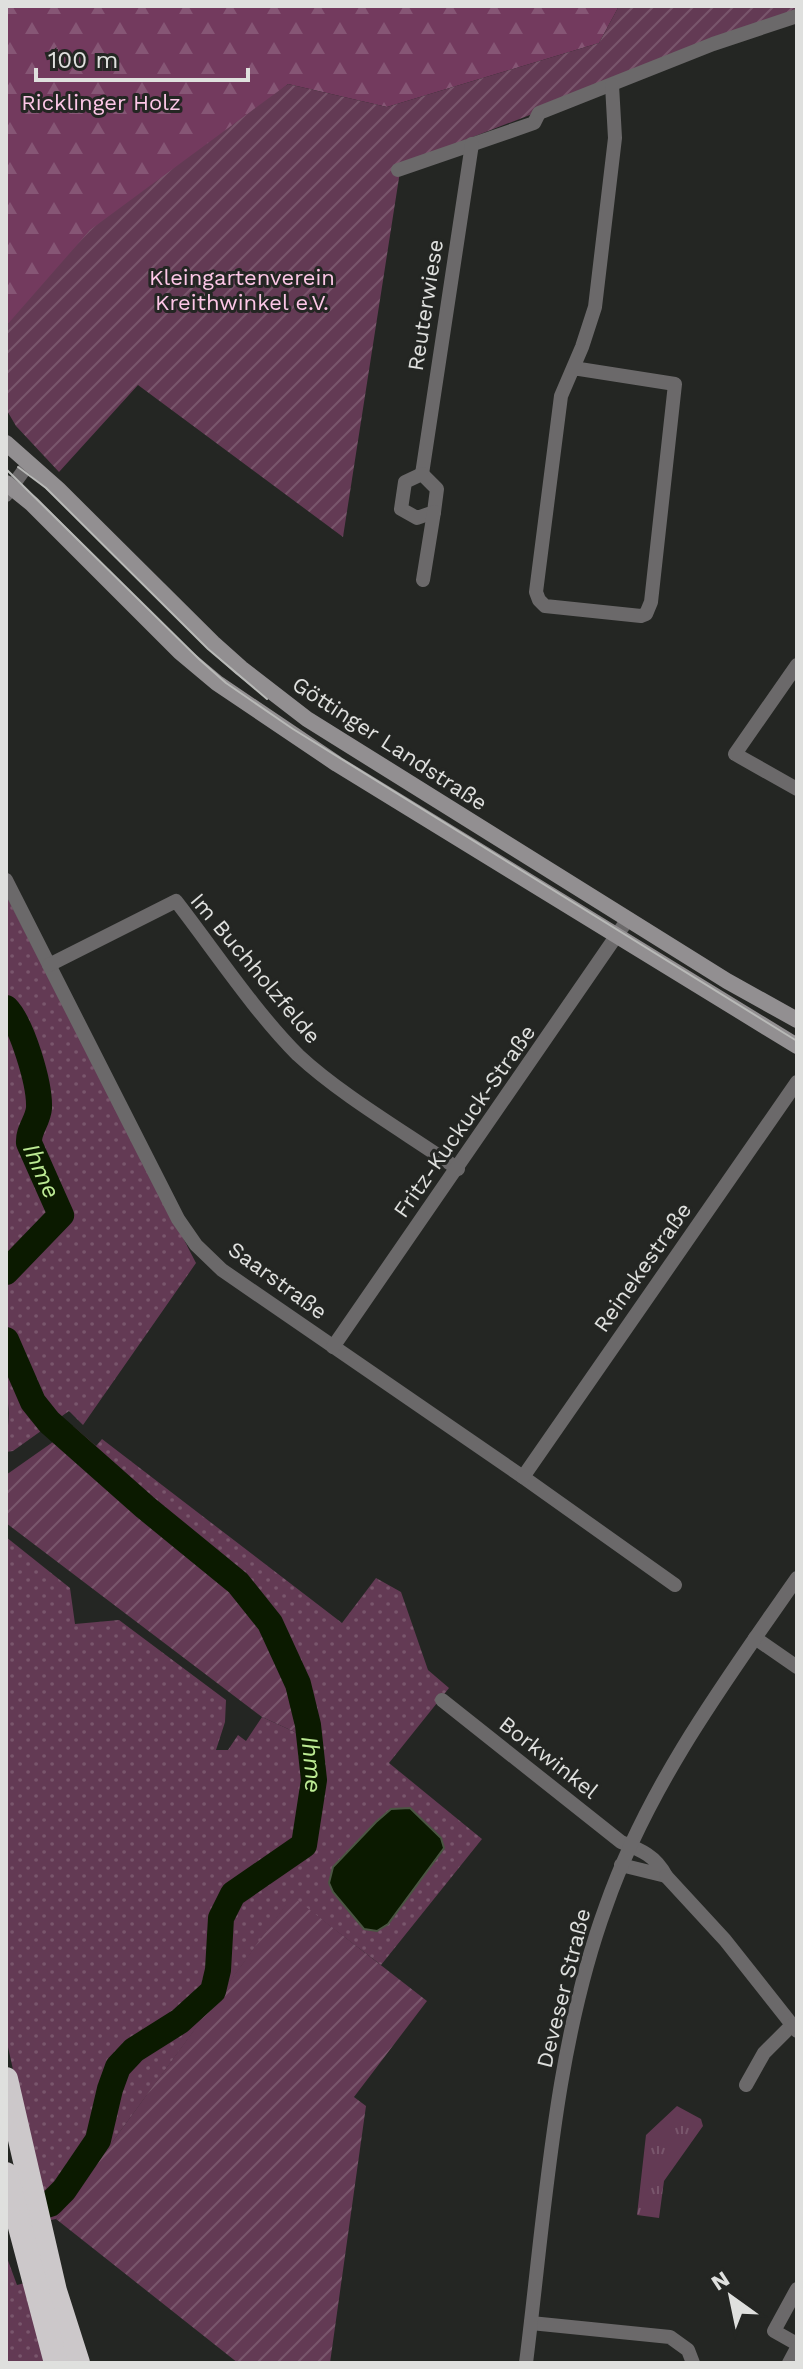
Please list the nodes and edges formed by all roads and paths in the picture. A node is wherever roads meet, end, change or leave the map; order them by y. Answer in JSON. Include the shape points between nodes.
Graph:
{"nodes":[{"id":1,"x":797,"y":16,"type":"edge"},
{"id":2,"x":612,"y":85,"type":"junction"},
{"id":3,"x":472,"y":144,"type":"junction"},
{"id":4,"x":398,"y":170,"type":"dead end"},
{"id":5,"x":573,"y":368,"type":"junction"},
{"id":6,"x":6,"y":443,"type":"edge"},
{"id":7,"x":29,"y":463,"type":"junction"},
{"id":8,"x":422,"y":474,"type":"junction"},
{"id":9,"x":8,"y":488,"type":"edge"},
{"id":10,"x":434,"y":512,"type":"junction"},
{"id":11,"x":423,"y":580,"type":"dead end"},
{"id":12,"x":797,"y":665,"type":"edge"},
{"id":13,"x":797,"y":789,"type":"edge"},
{"id":14,"x":6,"y":880,"type":"edge"},
{"id":15,"x":628,"y":919,"type":"junction"},
{"id":16,"x":618,"y":935,"type":"junction"},
{"id":17,"x":49,"y":965,"type":"junction"},
{"id":18,"x":797,"y":1020,"type":"edge"},
{"id":19,"x":797,"y":1046,"type":"edge"},
{"id":20,"x":797,"y":1082,"type":"edge"},
{"id":21,"x":458,"y":1169,"type":"junction"},
{"id":22,"x":333,"y":1347,"type":"junction"},
{"id":23,"x":523,"y":1477,"type":"junction"},
{"id":24,"x":797,"y":1578,"type":"edge"},
{"id":25,"x":675,"y":1585,"type":"dead end"},
{"id":26,"x":755,"y":1638,"type":"junction"},
{"id":27,"x":797,"y":1667,"type":"edge"},
{"id":28,"x":442,"y":1700,"type":"dead end"},
{"id":29,"x":630,"y":1846,"type":"junction"},
{"id":30,"x":621,"y":1865,"type":"junction"},
{"id":31,"x":666,"y":1876,"type":"junction"},
{"id":32,"x":794,"y":2028,"type":"edge"},
{"id":33,"x":6,"y":2079,"type":"edge"},
{"id":34,"x":746,"y":2085,"type":"dead end"},
{"id":35,"x":14,"y":2178,"type":"edge"},
{"id":36,"x":32,"y":2239,"type":"junction"},
{"id":37,"x":797,"y":2289,"type":"edge"},
{"id":38,"x":531,"y":2323,"type":"junction"},
{"id":39,"x":797,"y":2346,"type":"edge"},
{"id":40,"x":56,"y":2363,"type":"edge"},
{"id":41,"x":78,"y":2363,"type":"edge"},
{"id":42,"x":526,"y":2363,"type":"edge"},
{"id":43,"x":693,"y":2363,"type":"edge"},
{"id":44,"x":789,"y":2363,"type":"edge"}],
"edges":[{"from":1,"to":2,"type":"street"},
{"from":2,"to":3,"type":"street","via":[[539,113],[534,123]]},
{"from":2,"to":5,"type":"street","via":[[615,138],[603,250],[595,307]]},
{"from":3,"to":4,"type":"street"},
{"from":3,"to":8,"type":"street","name":"Reuterwiese"},
{"from":5,"to":5,"type":"street","via":[[561,396],[536,592],[545,606],[641,616],[651,602],[675,384]]},
{"from":6,"to":7,"type":"street","name":"Göttinger Landstraße"},
{"from":7,"to":9,"type":"street"},
{"from":7,"to":15,"type":"street","name":"Göttinger Landstraße","via":[[213,643],[278,698]]},
{"from":8,"to":10,"type":"street","name":"Reuterwiese","via":[[437,489]]},
{"from":8,"to":10,"type":"street","name":"Reuterwiese","via":[[405,482],[401,509],[417,518]]},
{"from":9,"to":16,"type":"street","name":"Göttinger Landstraße","via":[[32,504],[217,683],[337,764]]},
{"from":10,"to":11,"type":"street","name":"Reuterwiese"},
{"from":12,"to":13,"type":"street","via":[[735,754]]},
{"from":14,"to":17,"type":"street","name":"Saarstraße"},
{"from":15,"to":16,"type":"street","name":"Fritz-Kuckuck-Straße"},
{"from":15,"to":18,"type":"street","name":"Göttinger Landstraße"},
{"from":16,"to":19,"type":"street","name":"Göttinger Landstraße"},
{"from":16,"to":21,"type":"street","name":"Fritz-Kuckuck-Straße"},
{"from":17,"to":21,"type":"street","name":"Im Buchholzfelde","via":[[176,901],[299,1056]]},
{"from":17,"to":22,"type":"street","name":"Saarstraße","via":[[186,1232],[222,1270]]},
{"from":20,"to":23,"type":"street","name":"Reinekestraße"},
{"from":21,"to":22,"type":"street","name":"Fritz-Kuckuck-Straße"},
{"from":22,"to":23,"type":"street","name":"Saarstraße"},
{"from":23,"to":25,"type":"street","name":"Saarstraße"},
{"from":24,"to":26,"type":"street","name":"Deveser Straße"},
{"from":26,"to":27,"type":"street"},
{"from":26,"to":29,"type":"street","name":"Deveser Straße","via":[[681,1751]]},
{"from":28,"to":29,"type":"street","name":"Borkwinkel"},
{"from":29,"to":30,"type":"street","name":"Deveser Straße"},
{"from":29,"to":31,"type":"street","name":"Borkwinkel","via":[[660,1863]]},
{"from":30,"to":31,"type":"street"},
{"from":30,"to":38,"type":"street","name":"Deveser Straße","via":[[595,1937],[571,2031]]},
{"from":31,"to":32,"type":"street","name":"Borkwinkel"},
{"from":32,"to":34,"type":"street","via":[[764,2053]]},
{"from":33,"to":35,"type":"highway"},
{"from":35,"to":36,"type":"highway"},
{"from":36,"to":40,"type":"highway"},
{"from":36,"to":41,"type":"highway"},
{"from":37,"to":39,"type":"street","via":[[774,2331]]},
{"from":38,"to":42,"type":"street","name":"Deveser Straße"},
{"from":38,"to":43,"type":"street","via":[[670,2337],[688,2350]]},
{"from":39,"to":44,"type":"street"}]}
